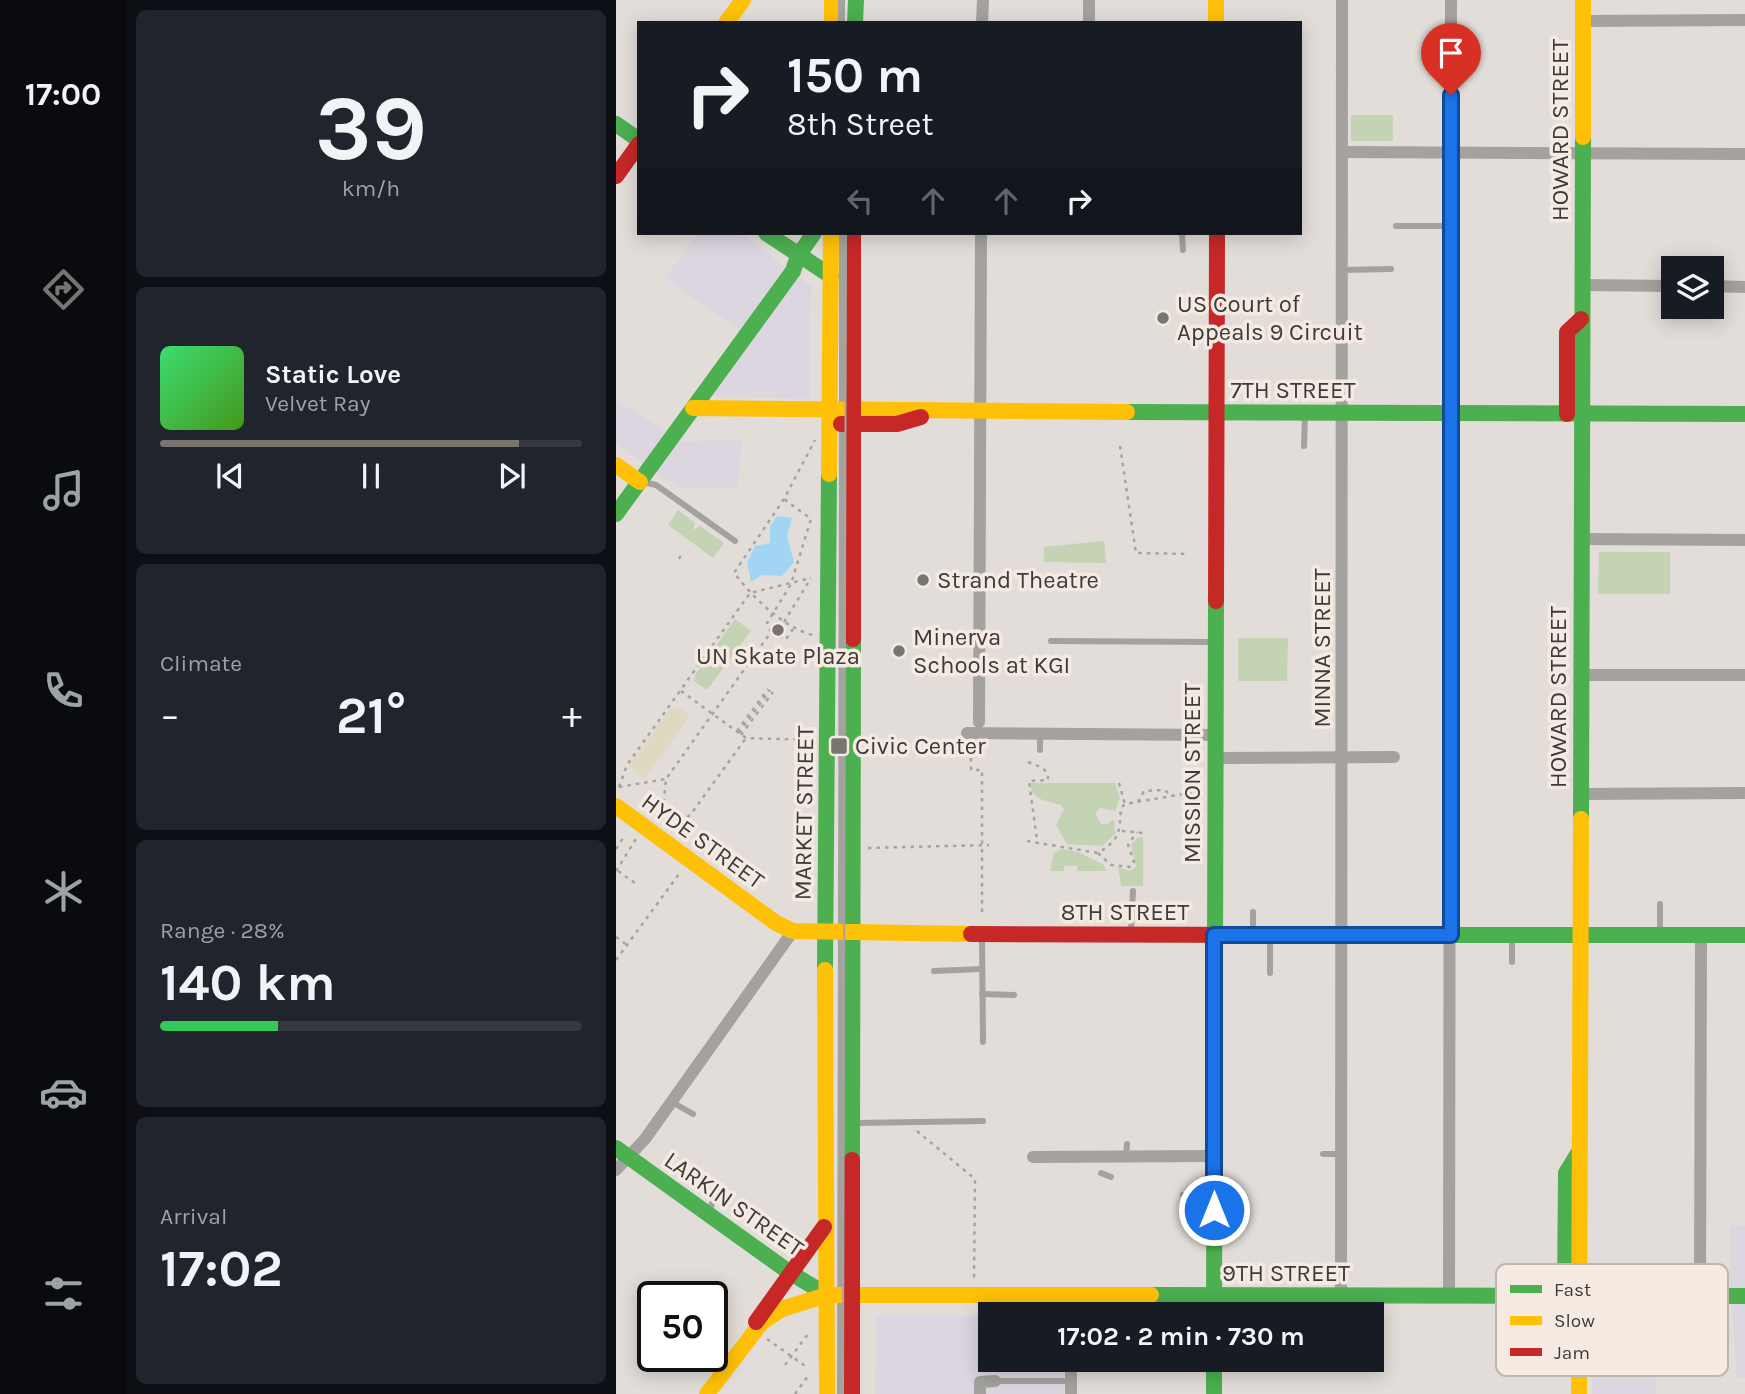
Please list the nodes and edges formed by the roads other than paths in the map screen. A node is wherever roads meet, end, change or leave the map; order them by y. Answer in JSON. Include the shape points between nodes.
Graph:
{"nodes":[{"id":1,"x":743,"y":0,"type":"edge"},
{"id":2,"x":832,"y":0,"type":"edge"},
{"id":3,"x":842,"y":0,"type":"edge"},
{"id":4,"x":856,"y":0,"type":"edge"},
{"id":5,"x":983,"y":0,"type":"edge"},
{"id":6,"x":1089,"y":0,"type":"edge"},
{"id":7,"x":1216,"y":0,"type":"edge"},
{"id":8,"x":1342,"y":0,"type":"edge"},
{"id":9,"x":1451,"y":0,"type":"edge"},
{"id":10,"x":1583,"y":0,"type":"edge"},
{"id":11,"x":1745,"y":20,"type":"edge"},
{"id":12,"x":727,"y":21,"type":"edge"},
{"id":13,"x":832,"y":21,"type":"edge"},
{"id":14,"x":842,"y":21,"type":"edge"},
{"id":15,"x":855,"y":21,"type":"edge"},
{"id":16,"x":982,"y":21,"type":"edge"},
{"id":17,"x":1089,"y":21,"type":"edge"},
{"id":18,"x":1216,"y":21,"type":"edge"},
{"id":19,"x":1583,"y":21,"type":"junction"},
{"id":20,"x":616,"y":124,"type":"edge"},
{"id":21,"x":637,"y":140,"type":"edge"},
{"id":22,"x":637,"y":145,"type":"edge"},
{"id":23,"x":1342,"y":152,"type":"junction"},
{"id":24,"x":1450,"y":152,"type":"junction"},
{"id":25,"x":1582,"y":154,"type":"junction"},
{"id":26,"x":1745,"y":154,"type":"edge"},
{"id":27,"x":616,"y":176,"type":"edge"},
{"id":28,"x":1396,"y":226,"type":"dead end"},
{"id":29,"x":1450,"y":226,"type":"junction"},
{"id":30,"x":769,"y":235,"type":"edge"},
{"id":31,"x":813,"y":235,"type":"edge"},
{"id":32,"x":832,"y":235,"type":"edge"},
{"id":33,"x":842,"y":235,"type":"edge"},
{"id":34,"x":852,"y":235,"type":"edge"},
{"id":35,"x":981,"y":235,"type":"edge"},
{"id":36,"x":1182,"y":235,"type":"edge"},
{"id":37,"x":1217,"y":235,"type":"edge"},
{"id":38,"x":1182,"y":250,"type":"dead end"},
{"id":39,"x":798,"y":256,"type":"junction"},
{"id":40,"x":1391,"y":269,"type":"dead end"},
{"id":41,"x":1343,"y":270,"type":"junction"},
{"id":42,"x":842,"y":276,"type":"junction"},
{"id":43,"x":1582,"y":285,"type":"junction"},
{"id":44,"x":1661,"y":286,"type":"edge"},
{"id":45,"x":1724,"y":286,"type":"edge"},
{"id":46,"x":1745,"y":286,"type":"edge"},
{"id":47,"x":693,"y":408,"type":"junction"},
{"id":48,"x":981,"y":412,"type":"junction"},
{"id":49,"x":1217,"y":413,"type":"junction"},
{"id":50,"x":1305,"y":413,"type":"junction"},
{"id":51,"x":1343,"y":413,"type":"junction"},
{"id":52,"x":1450,"y":413,"type":"junction"},
{"id":53,"x":1574,"y":414,"type":"junction"},
{"id":54,"x":1745,"y":414,"type":"edge"},
{"id":55,"x":842,"y":417,"type":"junction"},
{"id":56,"x":1304,"y":446,"type":"dead end"},
{"id":57,"x":616,"y":465,"type":"edge"},
{"id":58,"x":640,"y":482,"type":"junction"},
{"id":59,"x":616,"y":514,"type":"edge"},
{"id":60,"x":1581,"y":539,"type":"junction"},
{"id":61,"x":1745,"y":540,"type":"edge"},
{"id":62,"x":735,"y":541,"type":"dead end"},
{"id":63,"x":1051,"y":641,"type":"dead end"},
{"id":64,"x":1215,"y":642,"type":"junction"},
{"id":65,"x":1581,"y":675,"type":"junction"},
{"id":66,"x":1745,"y":675,"type":"edge"},
{"id":67,"x":979,"y":722,"type":"dead end"},
{"id":68,"x":967,"y":733,"type":"dead end"},
{"id":69,"x":1040,"y":735,"type":"junction"},
{"id":70,"x":1214,"y":735,"type":"junction"},
{"id":71,"x":1040,"y":750,"type":"dead end"},
{"id":72,"x":1343,"y":757,"type":"junction"},
{"id":73,"x":1394,"y":757,"type":"dead end"},
{"id":74,"x":1215,"y":758,"type":"junction"},
{"id":75,"x":1745,"y":793,"type":"edge"},
{"id":76,"x":1581,"y":794,"type":"junction"},
{"id":77,"x":616,"y":806,"type":"edge"},
{"id":78,"x":1133,"y":891,"type":"dead end"},
{"id":79,"x":1660,"y":904,"type":"dead end"},
{"id":80,"x":1253,"y":912,"type":"dead end"},
{"id":81,"x":793,"y":931,"type":"junction"},
{"id":82,"x":840,"y":934,"type":"junction"},
{"id":83,"x":982,"y":934,"type":"junction"},
{"id":84,"x":1131,"y":934,"type":"junction"},
{"id":85,"x":1214,"y":935,"type":"junction"},
{"id":86,"x":1253,"y":935,"type":"junction"},
{"id":87,"x":1270,"y":935,"type":"junction"},
{"id":88,"x":1343,"y":935,"type":"junction"},
{"id":89,"x":1451,"y":935,"type":"junction"},
{"id":90,"x":1513,"y":935,"type":"junction"},
{"id":91,"x":1580,"y":935,"type":"junction"},
{"id":92,"x":1701,"y":935,"type":"junction"},
{"id":93,"x":1660,"y":936,"type":"junction"},
{"id":94,"x":1745,"y":936,"type":"edge"},
{"id":95,"x":1512,"y":962,"type":"dead end"},
{"id":96,"x":982,"y":969,"type":"junction"},
{"id":97,"x":934,"y":971,"type":"dead end"},
{"id":98,"x":1270,"y":973,"type":"dead end"},
{"id":99,"x":982,"y":995,"type":"junction"},
{"id":100,"x":1014,"y":995,"type":"dead end"},
{"id":101,"x":983,"y":1042,"type":"dead end"},
{"id":102,"x":672,"y":1102,"type":"junction"},
{"id":103,"x":693,"y":1114,"type":"dead end"},
{"id":104,"x":983,"y":1121,"type":"dead end"},
{"id":105,"x":850,"y":1123,"type":"junction"},
{"id":106,"x":622,"y":1153,"type":"edge"},
{"id":107,"x":1323,"y":1154,"type":"dead end"},
{"id":108,"x":1342,"y":1154,"type":"junction"},
{"id":109,"x":1214,"y":1156,"type":"junction"},
{"id":110,"x":1033,"y":1157,"type":"dead end"},
{"id":111,"x":616,"y":1170,"type":"edge"},
{"id":112,"x":1101,"y":1173,"type":"dead end"},
{"id":113,"x":1111,"y":1177,"type":"dead end"},
{"id":114,"x":719,"y":1184,"type":"dead end"},
{"id":115,"x":1214,"y":1194,"type":"junction"},
{"id":116,"x":1183,"y":1195,"type":"dead end"},
{"id":117,"x":709,"y":1214,"type":"junction"},
{"id":118,"x":824,"y":1227,"type":"junction"},
{"id":119,"x":1574,"y":1264,"type":"edge"},
{"id":120,"x":1700,"y":1264,"type":"edge"},
{"id":121,"x":789,"y":1272,"type":"junction"},
{"id":122,"x":1449,"y":1295,"type":"junction"},
{"id":123,"x":1496,"y":1295,"type":"edge"},
{"id":124,"x":839,"y":1296,"type":"junction"},
{"id":125,"x":1071,"y":1296,"type":"junction"},
{"id":126,"x":1214,"y":1296,"type":"junction"},
{"id":127,"x":1341,"y":1296,"type":"junction"},
{"id":128,"x":1071,"y":1302,"type":"edge"},
{"id":129,"x":1214,"y":1302,"type":"edge"},
{"id":130,"x":740,"y":1349,"type":"junction"},
{"id":131,"x":1214,"y":1372,"type":"edge"},
{"id":132,"x":1578,"y":1376,"type":"edge"},
{"id":133,"x":995,"y":1381,"type":"joint"},
{"id":134,"x":1071,"y":1387,"type":"edge"},
{"id":135,"x":707,"y":1394,"type":"edge"},
{"id":136,"x":827,"y":1394,"type":"edge"},
{"id":137,"x":840,"y":1394,"type":"edge"},
{"id":138,"x":852,"y":1394,"type":"edge"},
{"id":139,"x":980,"y":1394,"type":"edge"},
{"id":140,"x":1214,"y":1394,"type":"edge"},
{"id":141,"x":1579,"y":1394,"type":"edge"}],
"edges":[{"from":1,"to":12,"type":"main road"},
{"from":2,"to":13,"type":"main road"},
{"from":3,"to":14,"type":"lane"},
{"from":4,"to":15,"type":"main road"},
{"from":5,"to":16,"type":"street"},
{"from":6,"to":17,"type":"street"},
{"from":7,"to":18,"type":"main road"},
{"from":8,"to":23,"type":"street","name":"MINNA STREET"},
{"from":9,"to":24,"type":"street"},
{"from":10,"to":19,"type":"main road","name":"HOWARD STREET"},
{"from":11,"to":19,"type":"street"},
{"from":19,"to":25,"type":"main road","name":"HOWARD STREET"},
{"from":20,"to":21,"type":"main road"},
{"from":22,"to":27,"type":"main road"},
{"from":23,"to":24,"type":"street"},
{"from":23,"to":41,"type":"street","name":"MINNA STREET"},
{"from":24,"to":25,"type":"street"},
{"from":24,"to":29,"type":"street"},
{"from":25,"to":26,"type":"street"},
{"from":25,"to":43,"type":"main road","name":"HOWARD STREET"},
{"from":28,"to":29,"type":"lane"},
{"from":29,"to":52,"type":"street"},
{"from":30,"to":39,"type":"main road"},
{"from":31,"to":39,"type":"main road"},
{"from":32,"to":42,"type":"main road","name":"MARKET STREET"},
{"from":33,"to":42,"type":"lane","name":"MARKET STREET"},
{"from":34,"to":42,"type":"main road","name":"MARKET STREET"},
{"from":35,"to":48,"type":"street"},
{"from":36,"to":38,"type":"lane"},
{"from":37,"to":49,"type":"main road","name":"MISSION STREET"},
{"from":39,"to":42,"type":"main road"},
{"from":39,"to":47,"type":"main road","via":[[793,271]]},
{"from":40,"to":41,"type":"lane"},
{"from":41,"to":51,"type":"street","name":"MINNA STREET"},
{"from":42,"to":55,"type":"main road","name":"MARKET STREET"},
{"from":43,"to":44,"type":"street"},
{"from":43,"to":53,"type":"main road","name":"HOWARD STREET"},
{"from":45,"to":46,"type":"street"},
{"from":47,"to":55,"type":"main road","name":"7TH STREET"},
{"from":47,"to":58,"type":"main road"},
{"from":48,"to":49,"type":"main road","name":"7TH STREET"},
{"from":48,"to":55,"type":"main road","name":"7TH STREET","via":[[938,412],[897,424]]},
{"from":48,"to":67,"type":"street"},
{"from":49,"to":50,"type":"main road","name":"7TH STREET"},
{"from":49,"to":64,"type":"main road","name":"MISSION STREET"},
{"from":50,"to":51,"type":"main road","name":"7TH STREET"},
{"from":50,"to":56,"type":"lane"},
{"from":51,"to":52,"type":"main road","name":"7TH STREET"},
{"from":51,"to":72,"type":"street","name":"MINNA STREET","via":[[1348,725]]},
{"from":52,"to":53,"type":"main road","name":"7TH STREET"},
{"from":52,"to":89,"type":"street"},
{"from":53,"to":54,"type":"main road","name":"7TH STREET"},
{"from":53,"to":60,"type":"main road","name":"HOWARD STREET"},
{"from":55,"to":82,"type":"main road","name":"MARKET STREET"},
{"from":55,"to":82,"type":"main road","name":"MARKET STREET","via":[[852,907]]},
{"from":57,"to":58,"type":"main road"},
{"from":58,"to":59,"type":"main road"},
{"from":58,"to":62,"type":"lane","via":[[656,485]]},
{"from":60,"to":61,"type":"street"},
{"from":60,"to":65,"type":"main road","name":"HOWARD STREET"},
{"from":63,"to":64,"type":"lane"},
{"from":64,"to":70,"type":"main road","name":"MISSION STREET"},
{"from":65,"to":66,"type":"street"},
{"from":65,"to":76,"type":"main road","name":"HOWARD STREET"},
{"from":68,"to":69,"type":"street"},
{"from":69,"to":70,"type":"street"},
{"from":69,"to":71,"type":"lane"},
{"from":70,"to":74,"type":"main road","name":"MISSION STREET"},
{"from":72,"to":73,"type":"street"},
{"from":72,"to":74,"type":"street"},
{"from":72,"to":88,"type":"street","name":"MINNA STREET"},
{"from":74,"to":85,"type":"main road","name":"MISSION STREET"},
{"from":75,"to":76,"type":"street"},
{"from":76,"to":91,"type":"main road","name":"HOWARD STREET"},
{"from":77,"to":81,"type":"main road","name":"HYDE STREET"},
{"from":78,"to":84,"type":"lane"},
{"from":79,"to":93,"type":"lane"},
{"from":80,"to":86,"type":"lane"},
{"from":81,"to":82,"type":"main road","name":"HYDE STREET"},
{"from":81,"to":102,"type":"street"},
{"from":82,"to":83,"type":"main road","name":"8TH STREET"},
{"from":82,"to":105,"type":"main road","name":"MARKET STREET"},
{"from":82,"to":118,"type":"main road","name":"MARKET STREET"},
{"from":82,"to":124,"type":"lane","name":"MARKET STREET"},
{"from":83,"to":84,"type":"main road","name":"8TH STREET"},
{"from":83,"to":96,"type":"lane"},
{"from":84,"to":85,"type":"main road","name":"8TH STREET"},
{"from":85,"to":86,"type":"main road","name":"8TH STREET"},
{"from":85,"to":109,"type":"main road","name":"MISSION STREET"},
{"from":86,"to":87,"type":"main road","name":"8TH STREET"},
{"from":87,"to":88,"type":"main road","name":"8TH STREET"},
{"from":87,"to":98,"type":"lane"},
{"from":88,"to":89,"type":"main road","name":"8TH STREET"},
{"from":88,"to":108,"type":"street","name":"MINNA STREET"},
{"from":89,"to":90,"type":"main road","name":"8TH STREET"},
{"from":89,"to":122,"type":"street"},
{"from":90,"to":91,"type":"main road","name":"8TH STREET"},
{"from":90,"to":95,"type":"lane"},
{"from":91,"to":93,"type":"main road","name":"8TH STREET"},
{"from":91,"to":119,"type":"main road","name":"HOWARD STREET","via":[[1580,1151]]},
{"from":92,"to":93,"type":"main road","name":"8TH STREET"},
{"from":92,"to":94,"type":"main road","name":"8TH STREET"},
{"from":92,"to":120,"type":"street"},
{"from":96,"to":97,"type":"lane"},
{"from":96,"to":99,"type":"lane"},
{"from":99,"to":100,"type":"lane"},
{"from":99,"to":101,"type":"lane"},
{"from":102,"to":103,"type":"lane"},
{"from":102,"to":106,"type":"street"},
{"from":104,"to":105,"type":"lane"},
{"from":105,"to":124,"type":"main road","name":"MARKET STREET"},
{"from":106,"to":111,"type":"street"},
{"from":106,"to":117,"type":"main road","name":"LARKIN STREET"},
{"from":107,"to":108,"type":"lane"},
{"from":108,"to":127,"type":"street","name":"MINNA STREET"},
{"from":109,"to":110,"type":"street","via":[[1126,1150]]},
{"from":109,"to":115,"type":"main road","name":"MISSION STREET"},
{"from":112,"to":113,"type":"lane"},
{"from":114,"to":117,"type":"lane"},
{"from":115,"to":116,"type":"lane"},
{"from":115,"to":126,"type":"main road","name":"MISSION STREET"},
{"from":117,"to":121,"type":"main road","name":"LARKIN STREET"},
{"from":118,"to":121,"type":"main road"},
{"from":118,"to":124,"type":"main road","name":"MARKET STREET"},
{"from":121,"to":124,"type":"main road","name":"LARKIN STREET"},
{"from":121,"to":130,"type":"main road"},
{"from":122,"to":123,"type":"main road","name":"9TH STREET"},
{"from":122,"to":127,"type":"main road","name":"9TH STREET"},
{"from":124,"to":125,"type":"main road","name":"9TH STREET"},
{"from":124,"to":130,"type":"main road","via":[[773,1314]]},
{"from":124,"to":136,"type":"main road","name":"MARKET STREET"},
{"from":124,"to":137,"type":"lane","name":"MARKET STREET"},
{"from":124,"to":138,"type":"main road","name":"MARKET STREET"},
{"from":125,"to":126,"type":"main road","name":"9TH STREET"},
{"from":125,"to":128,"type":"street"},
{"from":126,"to":127,"type":"main road","name":"9TH STREET"},
{"from":126,"to":129,"type":"main road","name":"MISSION STREET"},
{"from":130,"to":135,"type":"main road"},
{"from":131,"to":140,"type":"main road"},
{"from":132,"to":141,"type":"main road","name":"HOWARD STREET"},
{"from":133,"to":134,"type":"lane"},
{"from":133,"to":139,"type":"street","via":[[980,1382]]}]}
